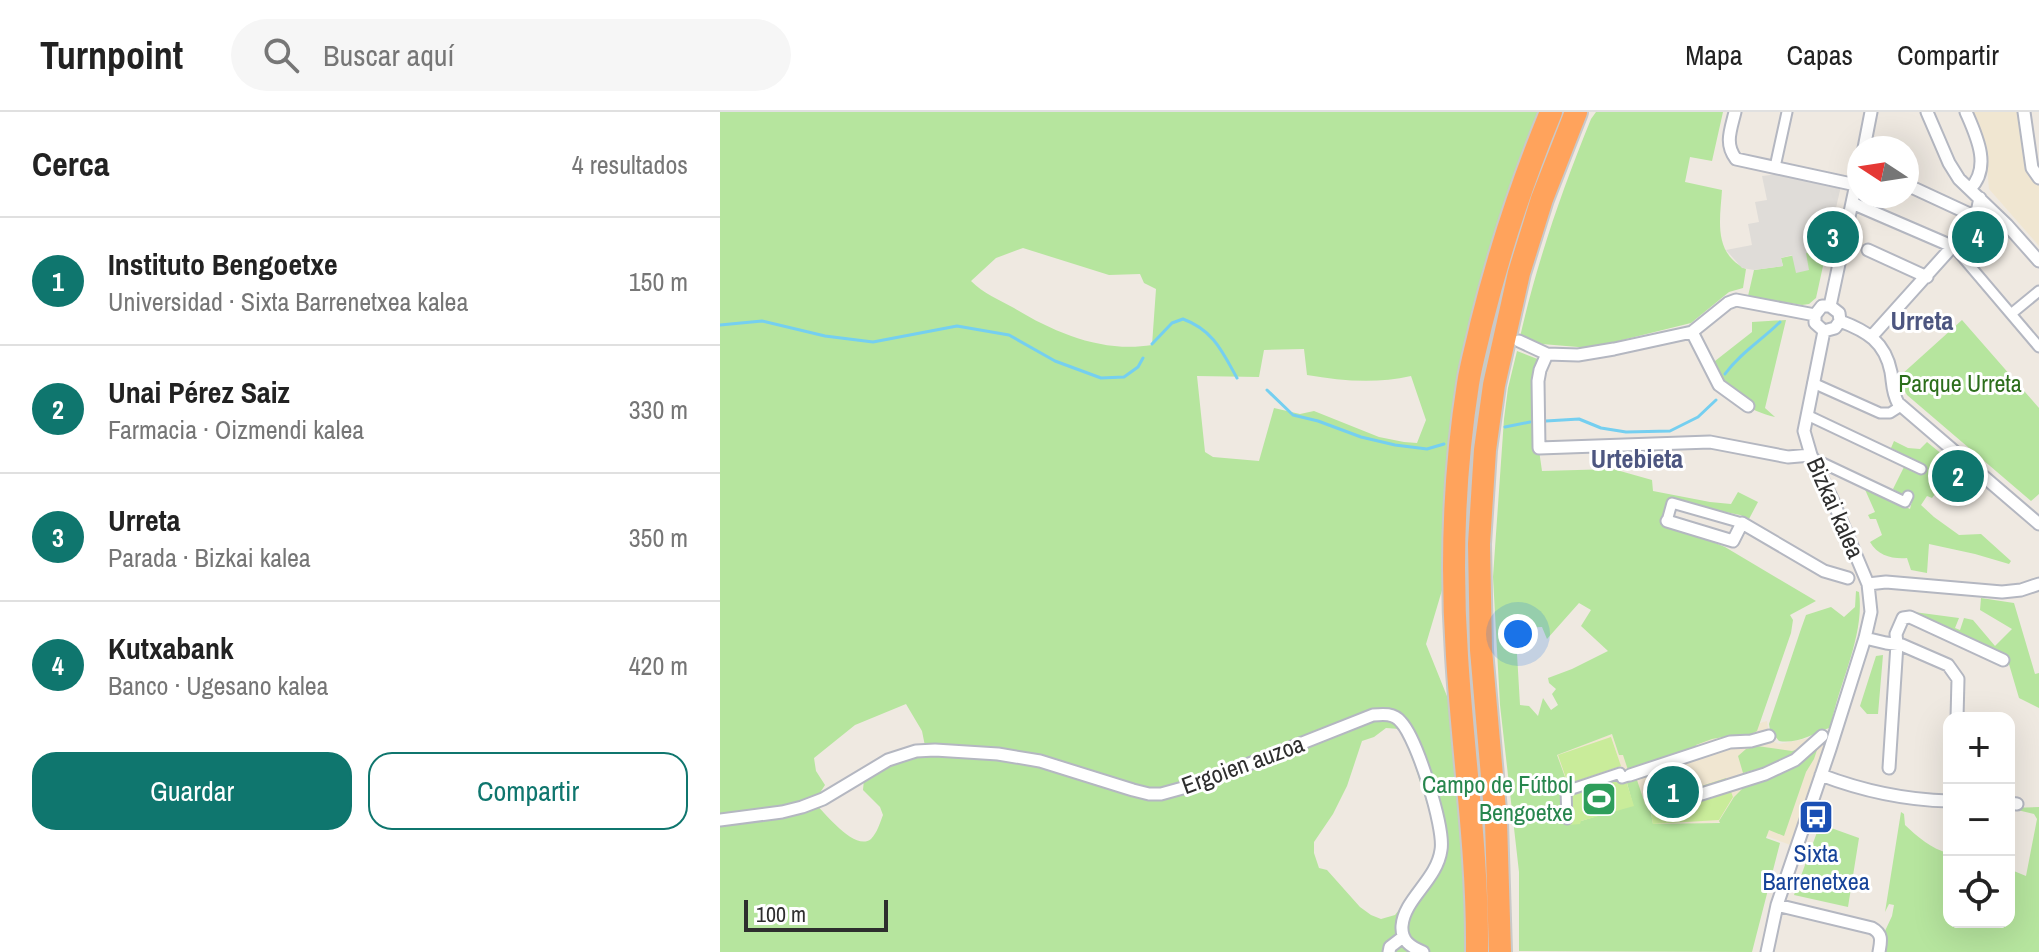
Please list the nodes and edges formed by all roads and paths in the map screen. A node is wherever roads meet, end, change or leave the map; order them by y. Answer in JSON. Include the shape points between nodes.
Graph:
{"nodes":[{"id":1,"x":1551,"y":112,"type":"edge"},
{"id":2,"x":1576,"y":112,"type":"edge"},
{"id":3,"x":1735,"y":112,"type":"edge"},
{"id":4,"x":1787,"y":112,"type":"edge"},
{"id":5,"x":1871,"y":112,"type":"edge"},
{"id":6,"x":1927,"y":112,"type":"edge"},
{"id":7,"x":1966,"y":112,"type":"edge"},
{"id":8,"x":2024,"y":112,"type":"edge"},
{"id":9,"x":1866,"y":136,"type":"edge"},
{"id":10,"x":1775,"y":167,"type":"junction"},
{"id":11,"x":2039,"y":178,"type":"edge"},
{"id":12,"x":1847,"y":183,"type":"edge"},
{"id":13,"x":1970,"y":189,"type":"junction"},
{"id":14,"x":1919,"y":191,"type":"edge"},
{"id":15,"x":1980,"y":198,"type":"junction"},
{"id":16,"x":1851,"y":208,"type":"edge"},
{"id":17,"x":1864,"y":208,"type":"edge"},
{"id":18,"x":1976,"y":217,"type":"junction"},
{"id":19,"x":1954,"y":247,"type":"junction"},
{"id":20,"x":1868,"y":250,"type":"dead end"},
{"id":21,"x":2039,"y":261,"type":"edge"},
{"id":22,"x":1927,"y":277,"type":"junction"},
{"id":23,"x":2039,"y":291,"type":"edge"},
{"id":24,"x":1830,"y":306,"type":"junction"},
{"id":25,"x":2011,"y":314,"type":"junction"},
{"id":26,"x":1815,"y":315,"type":"junction"},
{"id":27,"x":1840,"y":321,"type":"junction"},
{"id":28,"x":1824,"y":331,"type":"junction"},
{"id":29,"x":1692,"y":332,"type":"junction"},
{"id":30,"x":1872,"y":336,"type":"junction"},
{"id":31,"x":1519,"y":341,"type":"dead end"},
{"id":32,"x":2039,"y":347,"type":"edge"},
{"id":33,"x":1547,"y":354,"type":"junction"},
{"id":34,"x":1813,"y":383,"type":"junction"},
{"id":35,"x":1748,"y":406,"type":"dead end"},
{"id":36,"x":1901,"y":406,"type":"junction"},
{"id":37,"x":1807,"y":415,"type":"junction"},
{"id":38,"x":1812,"y":456,"type":"junction"},
{"id":39,"x":1921,"y":469,"type":"dead end"},
{"id":40,"x":1908,"y":496,"type":"dead end"},
{"id":41,"x":1667,"y":521,"type":"joint"},
{"id":42,"x":1742,"y":523,"type":"junction"},
{"id":43,"x":2039,"y":524,"type":"edge"},
{"id":44,"x":1848,"y":578,"type":"dead end"},
{"id":45,"x":1868,"y":584,"type":"junction"},
{"id":46,"x":2039,"y":584,"type":"edge"},
{"id":47,"x":1868,"y":639,"type":"junction"},
{"id":48,"x":1897,"y":644,"type":"junction"},
{"id":49,"x":2003,"y":660,"type":"dead end"},
{"id":50,"x":1957,"y":712,"type":"edge"},
{"id":51,"x":1769,"y":736,"type":"dead end"},
{"id":52,"x":1822,"y":736,"type":"dead end"},
{"id":53,"x":1889,"y":768,"type":"dead end"},
{"id":54,"x":1821,"y":775,"type":"junction"},
{"id":55,"x":1629,"y":776,"type":"joint"},
{"id":56,"x":1943,"y":801,"type":"edge"},
{"id":57,"x":1657,"y":808,"type":"dead end"},
{"id":58,"x":1567,"y":819,"type":"dead end"},
{"id":59,"x":720,"y":820,"type":"edge"},
{"id":60,"x":1777,"y":905,"type":"junction"},
{"id":61,"x":1403,"y":937,"type":"junction"},
{"id":62,"x":1389,"y":952,"type":"edge"},
{"id":63,"x":1423,"y":952,"type":"edge"},
{"id":64,"x":1477,"y":952,"type":"edge"},
{"id":65,"x":1500,"y":952,"type":"edge"},
{"id":66,"x":1767,"y":952,"type":"edge"},
{"id":67,"x":1879,"y":952,"type":"edge"}],
"edges":[{"from":1,"to":64,"type":"highway","via":[[1495,268],[1468,381],[1460,449],[1454,542],[1457,654]]},
{"from":2,"to":65,"type":"highway","via":[[1519,273],[1485,450],[1479,544],[1481,650],[1496,822]]},
{"from":3,"to":10,"type":"street","via":[[1730,151],[1736,159]]},
{"from":4,"to":10,"type":"street"},
{"from":5,"to":9,"type":"street"},
{"from":6,"to":13,"type":"street","via":[[1949,163]]},
{"from":7,"to":13,"type":"street","via":[[1981,153],[1980,176]]},
{"from":8,"to":11,"type":"street","via":[[2032,168]]},
{"from":10,"to":12,"type":"street"},
{"from":13,"to":15,"type":"street"},
{"from":14,"to":18,"type":"street"},
{"from":15,"to":18,"type":"street"},
{"from":15,"to":21,"type":"street"},
{"from":16,"to":24,"type":"street"},
{"from":17,"to":19,"type":"street"},
{"from":18,"to":19,"type":"street"},
{"from":19,"to":22,"type":"street"},
{"from":19,"to":25,"type":"street"},
{"from":20,"to":22,"type":"street"},
{"from":22,"to":30,"type":"street"},
{"from":23,"to":25,"type":"street"},
{"from":24,"to":26,"type":"street","via":[[1822,306]]},
{"from":24,"to":27,"type":"street"},
{"from":25,"to":32,"type":"street"},
{"from":26,"to":28,"type":"street"},
{"from":26,"to":29,"type":"street","via":[[1736,300]]},
{"from":27,"to":28,"type":"street"},
{"from":27,"to":30,"type":"street"},
{"from":28,"to":34,"type":"street","name":"Bizkai kalea"},
{"from":29,"to":33,"type":"street","via":[[1578,355]]},
{"from":29,"to":35,"type":"street","via":[[1719,385]]},
{"from":30,"to":36,"type":"street","via":[[1886,357]]},
{"from":31,"to":33,"type":"street"},
{"from":33,"to":38,"type":"street","via":[[1538,381],[1539,448],[1710,442],[1788,457]]},
{"from":34,"to":36,"type":"street","via":[[1880,413]]},
{"from":34,"to":37,"type":"street","name":"Bizkai kalea"},
{"from":36,"to":43,"type":"street"},
{"from":37,"to":38,"type":"street","name":"Bizkai kalea","via":[[1804,431]]},
{"from":37,"to":39,"type":"street"},
{"from":38,"to":40,"type":"street","via":[[1905,502]]},
{"from":38,"to":45,"type":"street","name":"Bizkai kalea"},
{"from":41,"to":42,"type":"street","via":[[1733,541]]},
{"from":41,"to":42,"type":"street","via":[[1672,503]]},
{"from":42,"to":44,"type":"street","via":[[1824,571]]},
{"from":45,"to":46,"type":"street","via":[[2002,592]]},
{"from":45,"to":47,"type":"street","name":"Bizkai kalea"},
{"from":47,"to":48,"type":"street"},
{"from":47,"to":54,"type":"street","name":"Bizkai kalea"},
{"from":48,"to":49,"type":"street","via":[[1903,618],[1910,617]]},
{"from":48,"to":50,"type":"street","via":[[1948,665],[1958,679]]},
{"from":48,"to":53,"type":"street"},
{"from":51,"to":55,"type":"street"},
{"from":52,"to":57,"type":"street","via":[[1795,760],[1765,774]]},
{"from":54,"to":56,"type":"street","via":[[1885,795]]},
{"from":54,"to":60,"type":"street","name":"Bizkai kalea"},
{"from":55,"to":58,"type":"street","via":[[1622,778],[1620,773],[1566,791]]},
{"from":59,"to":61,"type":"street","name":"Ergoien auzoa","via":[[802,807],[888,760],[916,751],[1040,761],[1161,794],[1384,714],[1394,716],[1408,733],[1442,841],[1433,873],[1406,911]]},
{"from":60,"to":66,"type":"street","name":"Bizkai kalea"},
{"from":60,"to":67,"type":"street","via":[[1879,931]]},
{"from":61,"to":62,"type":"street","name":"Ergoien auzoa"},
{"from":61,"to":63,"type":"street"}]}
